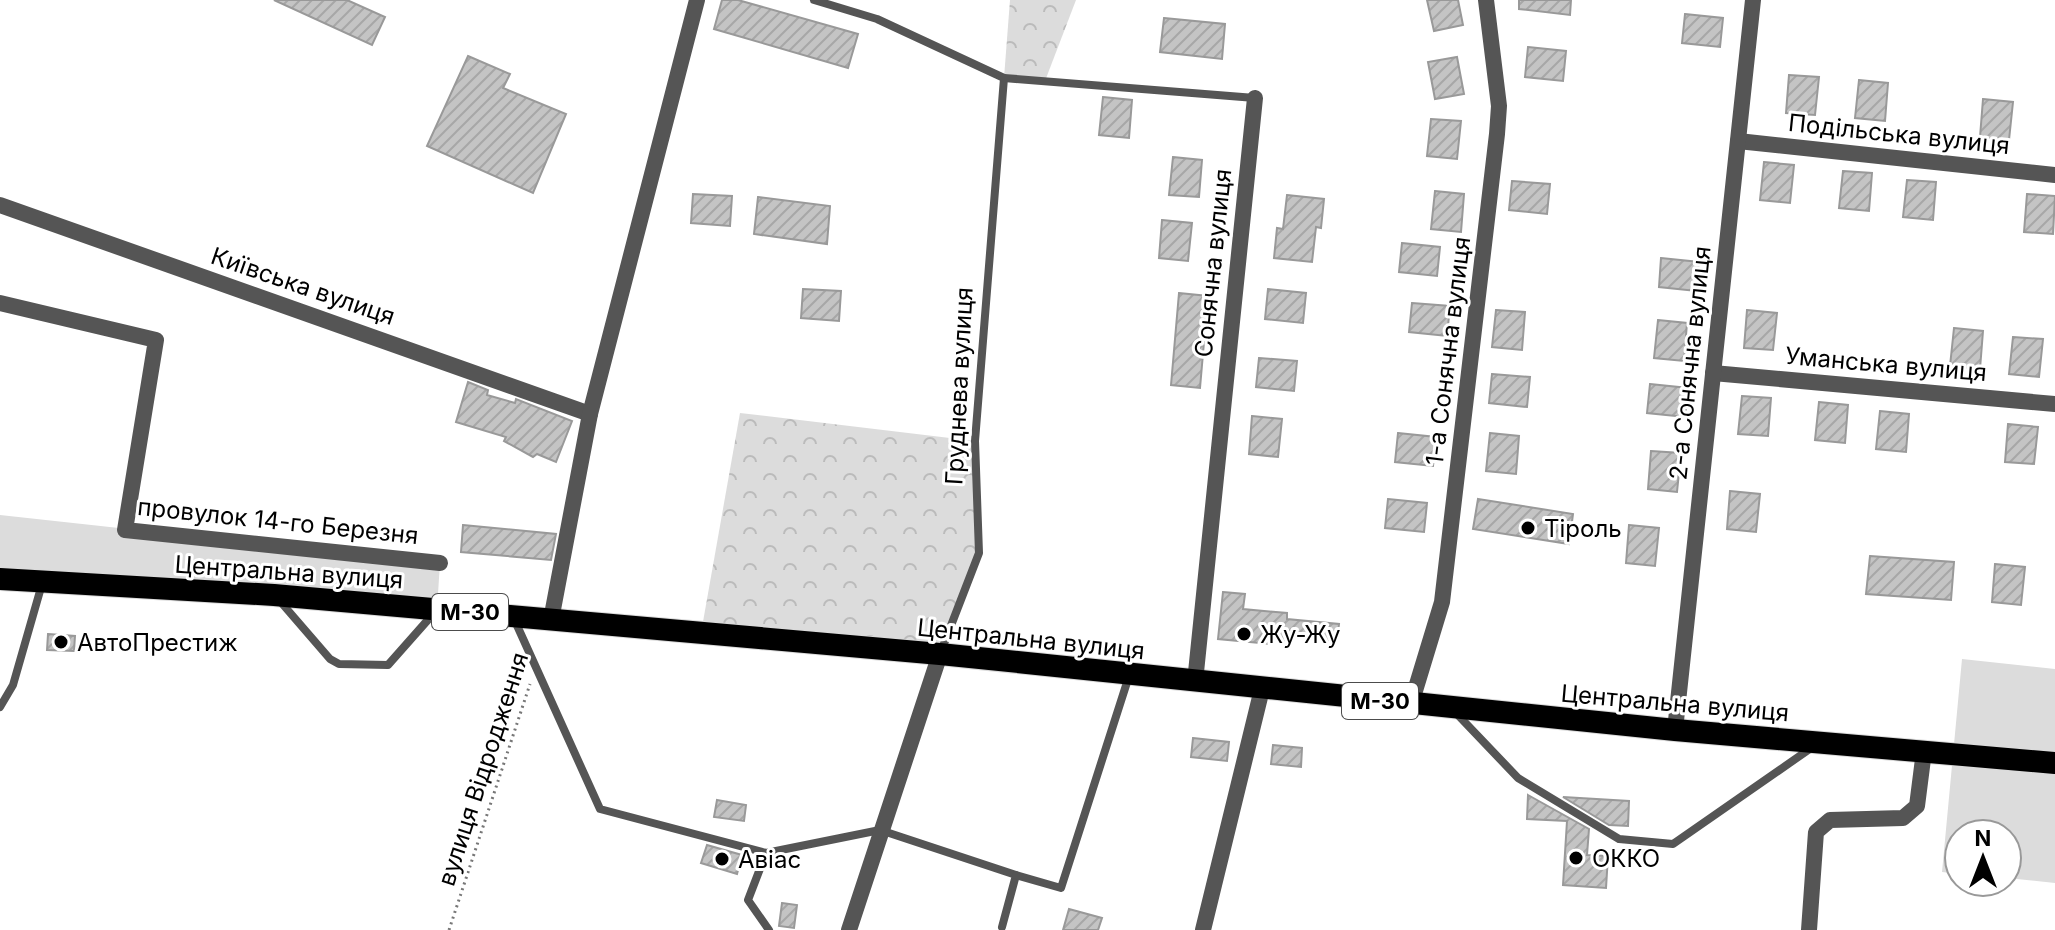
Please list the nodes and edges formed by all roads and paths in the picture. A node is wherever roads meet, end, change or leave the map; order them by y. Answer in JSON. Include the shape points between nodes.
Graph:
{"nodes":[{"id":1,"x":697,"y":0,"type":"edge"},
{"id":2,"x":814,"y":0,"type":"edge"},
{"id":3,"x":1486,"y":0,"type":"edge"},
{"id":4,"x":1753,"y":0,"type":"edge"},
{"id":5,"x":1004,"y":78,"type":"junction"},
{"id":6,"x":1255,"y":98,"type":"joint"},
{"id":7,"x":1738,"y":141,"type":"junction"},
{"id":8,"x":2055,"y":175,"type":"edge"},
{"id":9,"x":0,"y":205,"type":"edge"},
{"id":10,"x":0,"y":303,"type":"edge"},
{"id":11,"x":1713,"y":373,"type":"junction"},
{"id":12,"x":2055,"y":404,"type":"edge"},
{"id":13,"x":590,"y":414,"type":"junction"},
{"id":14,"x":440,"y":563,"type":"dead end"},
{"id":15,"x":0,"y":579,"type":"edge"},
{"id":16,"x":43,"y":582,"type":"junction"},
{"id":17,"x":274,"y":595,"type":"junction"},
{"id":18,"x":437,"y":609,"type":"junction"},
{"id":19,"x":513,"y":616,"type":"junction"},
{"id":20,"x":551,"y":620,"type":"junction"},
{"id":21,"x":940,"y":654,"type":"junction"},
{"id":22,"x":536,"y":665,"type":"junction"},
{"id":23,"x":1129,"y":676,"type":"junction"},
{"id":24,"x":1195,"y":682,"type":"junction"},
{"id":25,"x":1262,"y":689,"type":"junction"},
{"id":26,"x":1411,"y":704,"type":"junction"},
{"id":27,"x":0,"y":707,"type":"edge"},
{"id":28,"x":1451,"y":707,"type":"junction"},
{"id":29,"x":1675,"y":730,"type":"junction"},
{"id":30,"x":1822,"y":741,"type":"junction"},
{"id":31,"x":1924,"y":751,"type":"junction"},
{"id":32,"x":2055,"y":763,"type":"edge"},
{"id":33,"x":880,"y":830,"type":"junction"},
{"id":34,"x":766,"y":853,"type":"junction"},
{"id":35,"x":1016,"y":875,"type":"junction"},
{"id":36,"x":1002,"y":927,"type":"dead end"},
{"id":37,"x":449,"y":930,"type":"edge"},
{"id":38,"x":769,"y":930,"type":"edge"},
{"id":39,"x":849,"y":930,"type":"edge"},
{"id":40,"x":1203,"y":930,"type":"edge"},
{"id":41,"x":1809,"y":930,"type":"edge"}],
"edges":[{"from":1,"to":13,"type":"street"},
{"from":2,"to":5,"type":"lane","via":[[877,19]]},
{"from":3,"to":26,"type":"street","name":"1-а Сонячна вулиця","via":[[1499,106],[1497,134],[1442,602]]},
{"from":4,"to":7,"type":"street","name":"2-а Сонячна вулиця"},
{"from":5,"to":6,"type":"lane","name":"Сонячна вулиця"},
{"from":5,"to":21,"type":"lane","name":"Груднева вулиця","via":[[975,441],[979,553]]},
{"from":6,"to":24,"type":"street","name":"Сонячна вулиця"},
{"from":7,"to":8,"type":"street","name":"Подільська вулиця"},
{"from":7,"to":11,"type":"street","name":"2-а Сонячна вулиця"},
{"from":9,"to":13,"type":"street","name":"Київська вулиця"},
{"from":10,"to":14,"type":"street","name":"провулок 14-го Березня","via":[[156,340],[125,530]]},
{"from":11,"to":12,"type":"street","name":"Уманська вулиця"},
{"from":11,"to":29,"type":"street","name":"2-а Сонячна вулиця"},
{"from":13,"to":20,"type":"street"},
{"from":15,"to":16,"type":"highway","name":"Центральна вулиця","number":"М-30"},
{"from":16,"to":17,"type":"highway","name":"Центральна вулиця","number":"М-30"},
{"from":16,"to":27,"type":"lane","via":[[13,685]]},
{"from":17,"to":18,"type":"highway","name":"Центральна вулиця","number":"М-30"},
{"from":17,"to":18,"type":"lane","via":[[339,664],[388,665]]},
{"from":18,"to":19,"type":"highway","name":"Центральна вулиця","number":"М-30"},
{"from":19,"to":20,"type":"highway","name":"Центральна вулиця","number":"М-30"},
{"from":19,"to":22,"type":"lane"},
{"from":20,"to":21,"type":"highway","name":"Центральна вулиця","number":"М-30"},
{"from":21,"to":23,"type":"highway","name":"Центральна вулиця","number":"М-30"},
{"from":21,"to":33,"type":"street","name":"Груднева вулиця"},
{"from":22,"to":34,"type":"lane","via":[[600,809]]},
{"from":22,"to":37,"type":"path","name":"вулиця Відродження"},
{"from":23,"to":24,"type":"highway","name":"Центральна вулиця","number":"М-30"},
{"from":23,"to":35,"type":"lane","via":[[1061,888]]},
{"from":24,"to":25,"type":"highway","name":"Центральна вулиця","number":"М-30"},
{"from":25,"to":26,"type":"highway","name":"Центральна вулиця","number":"М-30"},
{"from":25,"to":40,"type":"street"},
{"from":26,"to":28,"type":"highway","name":"Центральна вулиця","number":"М-30"},
{"from":28,"to":29,"type":"highway","name":"Центральна вулиця","number":"М-30"},
{"from":28,"to":30,"type":"lane","via":[[1518,778],[1619,839],[1673,844]]},
{"from":29,"to":30,"type":"highway","name":"Центральна вулиця","number":"М-30"},
{"from":30,"to":31,"type":"highway","name":"Центральна вулиця","number":"М-30"},
{"from":31,"to":32,"type":"highway","name":"Центральна вулиця","number":"М-30"},
{"from":31,"to":41,"type":"street","via":[[1917,806],[1903,818],[1830,820],[1816,832]]},
{"from":33,"to":34,"type":"lane"},
{"from":33,"to":35,"type":"lane"},
{"from":33,"to":39,"type":"street","name":"Груднева вулиця"},
{"from":34,"to":38,"type":"lane","via":[[748,900]]},
{"from":35,"to":36,"type":"lane"}]}
